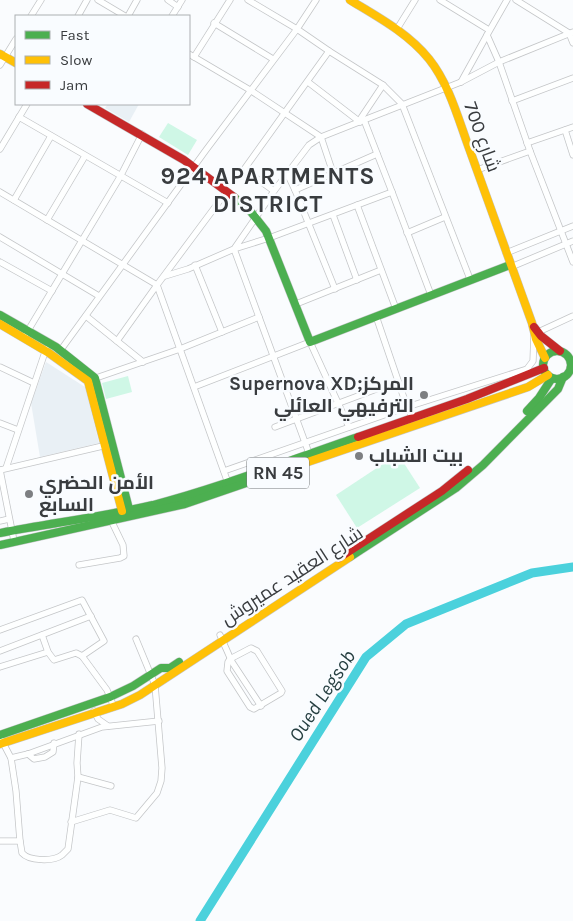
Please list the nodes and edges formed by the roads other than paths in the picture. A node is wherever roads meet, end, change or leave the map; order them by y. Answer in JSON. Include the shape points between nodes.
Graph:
{"nodes":[{"id":1,"x":41,"y":0,"type":"edge"},
{"id":2,"x":87,"y":0,"type":"edge"},
{"id":3,"x":98,"y":0,"type":"edge"},
{"id":4,"x":137,"y":0,"type":"edge"},
{"id":5,"x":168,"y":0,"type":"edge"},
{"id":6,"x":182,"y":0,"type":"edge"},
{"id":7,"x":230,"y":0,"type":"edge"},
{"id":8,"x":248,"y":0,"type":"edge"},
{"id":9,"x":316,"y":0,"type":"edge"},
{"id":10,"x":350,"y":0,"type":"edge"},
{"id":11,"x":415,"y":0,"type":"edge"},
{"id":12,"x":440,"y":0,"type":"edge"},
{"id":13,"x":507,"y":0,"type":"edge"},
{"id":14,"x":516,"y":0,"type":"edge"},
{"id":15,"x":178,"y":7,"type":"junction"},
{"id":16,"x":32,"y":15,"type":"edge"},
{"id":17,"x":79,"y":15,"type":"edge"},
{"id":18,"x":125,"y":15,"type":"edge"},
{"id":19,"x":128,"y":15,"type":"edge"},
{"id":20,"x":173,"y":15,"type":"edge"},
{"id":21,"x":214,"y":23,"type":"junction"},
{"id":22,"x":297,"y":29,"type":"junction"},
{"id":23,"x":397,"y":29,"type":"junction"},
{"id":24,"x":488,"y":33,"type":"junction"},
{"id":25,"x":571,"y":33,"type":"edge"},
{"id":26,"x":15,"y":40,"type":"edge"},
{"id":27,"x":573,"y":42,"type":"edge"},
{"id":28,"x":329,"y":51,"type":"junction"},
{"id":29,"x":3,"y":55,"type":"edge"},
{"id":30,"x":192,"y":56,"type":"edge"},
{"id":31,"x":273,"y":59,"type":"junction"},
{"id":32,"x":499,"y":62,"type":"junction"},
{"id":33,"x":15,"y":63,"type":"edge"},
{"id":34,"x":0,"y":65,"type":"edge"},
{"id":35,"x":573,"y":78,"type":"edge"},
{"id":36,"x":308,"y":82,"type":"junction"},
{"id":37,"x":461,"y":82,"type":"junction"},
{"id":38,"x":383,"y":85,"type":"junction"},
{"id":39,"x":446,"y":88,"type":"junction"},
{"id":40,"x":250,"y":90,"type":"junction"},
{"id":41,"x":512,"y":101,"type":"junction"},
{"id":42,"x":402,"y":104,"type":"junction"},
{"id":43,"x":26,"y":105,"type":"edge"},
{"id":44,"x":89,"y":105,"type":"edge"},
{"id":45,"x":285,"y":114,"type":"junction"},
{"id":46,"x":19,"y":118,"type":"junction"},
{"id":47,"x":361,"y":121,"type":"junction"},
{"id":48,"x":573,"y":127,"type":"edge"},
{"id":49,"x":564,"y":130,"type":"junction"},
{"id":50,"x":142,"y":134,"type":"junction"},
{"id":51,"x":51,"y":136,"type":"junction"},
{"id":52,"x":321,"y":137,"type":"junction"},
{"id":53,"x":527,"y":143,"type":"junction"},
{"id":54,"x":0,"y":149,"type":"edge"},
{"id":55,"x":530,"y":151,"type":"junction"},
{"id":56,"x":377,"y":154,"type":"junction"},
{"id":57,"x":573,"y":155,"type":"edge"},
{"id":58,"x":85,"y":156,"type":"junction"},
{"id":59,"x":194,"y":167,"type":"junction"},
{"id":60,"x":477,"y":170,"type":"junction"},
{"id":61,"x":287,"y":173,"type":"junction"},
{"id":62,"x":333,"y":173,"type":"junction"},
{"id":63,"x":120,"y":177,"type":"junction"},
{"id":64,"x":294,"y":190,"type":"junction"},
{"id":65,"x":227,"y":191,"type":"junction"},
{"id":66,"x":274,"y":191,"type":"junction"},
{"id":67,"x":0,"y":192,"type":"edge"},
{"id":68,"x":392,"y":192,"type":"junction"},
{"id":69,"x":14,"y":200,"type":"junction"},
{"id":70,"x":168,"y":203,"type":"junction"},
{"id":71,"x":358,"y":205,"type":"junction"},
{"id":72,"x":333,"y":215,"type":"junction"},
{"id":73,"x":444,"y":217,"type":"junction"},
{"id":74,"x":256,"y":218,"type":"junction"},
{"id":75,"x":47,"y":220,"type":"junction"},
{"id":76,"x":308,"y":224,"type":"junction"},
{"id":77,"x":573,"y":226,"type":"edge"},
{"id":78,"x":561,"y":232,"type":"junction"},
{"id":79,"x":407,"y":233,"type":"junction"},
{"id":80,"x":0,"y":238,"type":"edge"},
{"id":81,"x":269,"y":238,"type":"junction"},
{"id":82,"x":82,"y":240,"type":"junction"},
{"id":83,"x":573,"y":241,"type":"edge"},
{"id":84,"x":566,"y":244,"type":"junction"},
{"id":85,"x":234,"y":249,"type":"junction"},
{"id":86,"x":506,"y":253,"type":"junction"},
{"id":87,"x":0,"y":262,"type":"edge"},
{"id":88,"x":573,"y":262,"type":"edge"},
{"id":89,"x":122,"y":265,"type":"junction"},
{"id":90,"x":196,"y":265,"type":"junction"},
{"id":91,"x":510,"y":266,"type":"junction"},
{"id":92,"x":381,"y":270,"type":"junction"},
{"id":93,"x":62,"y":274,"type":"junction"},
{"id":94,"x":165,"y":276,"type":"junction"},
{"id":95,"x":470,"y":279,"type":"junction"},
{"id":96,"x":357,"y":280,"type":"junction"},
{"id":97,"x":157,"y":285,"type":"junction"},
{"id":98,"x":335,"y":288,"type":"junction"},
{"id":99,"x":52,"y":291,"type":"junction"},
{"id":100,"x":431,"y":295,"type":"junction"},
{"id":101,"x":99,"y":296,"type":"junction"},
{"id":102,"x":296,"y":304,"type":"junction"},
{"id":103,"x":396,"y":309,"type":"junction"},
{"id":104,"x":0,"y":315,"type":"edge"},
{"id":105,"x":86,"y":316,"type":"junction"},
{"id":106,"x":376,"y":316,"type":"junction"},
{"id":107,"x":573,"y":316,"type":"edge"},
{"id":108,"x":259,"y":317,"type":"junction"},
{"id":109,"x":0,"y":324,"type":"edge"},
{"id":110,"x":222,"y":332,"type":"junction"},
{"id":111,"x":536,"y":333,"type":"junction"},
{"id":112,"x":26,"y":334,"type":"junction"},
{"id":113,"x":117,"y":341,"type":"junction"},
{"id":114,"x":310,"y":342,"type":"junction"},
{"id":115,"x":47,"y":347,"type":"junction"},
{"id":116,"x":180,"y":349,"type":"junction"},
{"id":117,"x":573,"y":350,"type":"edge"},
{"id":118,"x":60,"y":351,"type":"junction"},
{"id":119,"x":561,"y":351,"type":"junction"},
{"id":120,"x":274,"y":355,"type":"junction"},
{"id":121,"x":545,"y":358,"type":"junction"},
{"id":122,"x":143,"y":362,"type":"junction"},
{"id":123,"x":2,"y":368,"type":"edge"},
{"id":124,"x":548,"y":374,"type":"junction"},
{"id":125,"x":569,"y":375,"type":"edge"},
{"id":126,"x":0,"y":376,"type":"edge"},
{"id":127,"x":92,"y":379,"type":"junction"},
{"id":128,"x":398,"y":381,"type":"junction"},
{"id":129,"x":34,"y":383,"type":"junction"},
{"id":130,"x":194,"y":387,"type":"junction"},
{"id":131,"x":528,"y":387,"type":"junction"},
{"id":132,"x":537,"y":400,"type":"junction"},
{"id":133,"x":338,"y":404,"type":"junction"},
{"id":134,"x":407,"y":407,"type":"junction"},
{"id":135,"x":296,"y":418,"type":"junction"},
{"id":136,"x":413,"y":418,"type":"junction"},
{"id":137,"x":0,"y":423,"type":"edge"},
{"id":138,"x":275,"y":427,"type":"dead end"},
{"id":139,"x":349,"y":427,"type":"junction"},
{"id":140,"x":18,"y":430,"type":"junction"},
{"id":141,"x":305,"y":442,"type":"junction"},
{"id":142,"x":108,"y":445,"type":"junction"},
{"id":143,"x":311,"y":457,"type":"junction"},
{"id":144,"x":2,"y":469,"type":"edge"},
{"id":145,"x":224,"y":470,"type":"junction"},
{"id":146,"x":229,"y":486,"type":"junction"},
{"id":147,"x":126,"y":510,"type":"junction"},
{"id":148,"x":110,"y":517,"type":"junction"},
{"id":149,"x":9,"y":519,"type":"junction"},
{"id":150,"x":0,"y":521,"type":"edge"},
{"id":151,"x":12,"y":530,"type":"junction"},
{"id":152,"x":0,"y":533,"type":"edge"},
{"id":153,"x":14,"y":542,"type":"junction"},
{"id":154,"x":0,"y":544,"type":"edge"},
{"id":155,"x":79,"y":565,"type":"dead end"},
{"id":156,"x":306,"y":582,"type":"junction"},
{"id":157,"x":91,"y":616,"type":"junction"},
{"id":158,"x":0,"y":630,"type":"edge"},
{"id":159,"x":42,"y":635,"type":"junction"},
{"id":160,"x":221,"y":637,"type":"junction"},
{"id":161,"x":136,"y":640,"type":"dead end"},
{"id":162,"x":0,"y":651,"type":"edge"},
{"id":163,"x":48,"y":652,"type":"junction"},
{"id":164,"x":82,"y":656,"type":"junction"},
{"id":165,"x":230,"y":659,"type":"junction"},
{"id":166,"x":0,"y":667,"type":"edge"},
{"id":167,"x":151,"y":674,"type":"junction"},
{"id":168,"x":155,"y":685,"type":"junction"},
{"id":169,"x":110,"y":697,"type":"junction"},
{"id":170,"x":90,"y":704,"type":"junction"},
{"id":171,"x":261,"y":706,"type":"junction"},
{"id":172,"x":114,"y":707,"type":"junction"},
{"id":173,"x":96,"y":716,"type":"junction"},
{"id":174,"x":159,"y":721,"type":"junction"},
{"id":175,"x":108,"y":726,"type":"junction"},
{"id":176,"x":95,"y":729,"type":"junction"},
{"id":177,"x":79,"y":734,"type":"junction"},
{"id":178,"x":1,"y":739,"type":"edge"},
{"id":179,"x":54,"y":743,"type":"junction"},
{"id":180,"x":28,"y":754,"type":"junction"},
{"id":181,"x":11,"y":758,"type":"junction"},
{"id":182,"x":78,"y":776,"type":"junction"},
{"id":183,"x":111,"y":786,"type":"dead end"},
{"id":184,"x":72,"y":822,"type":"junction"},
{"id":185,"x":0,"y":841,"type":"edge"},
{"id":186,"x":20,"y":841,"type":"junction"}],
"edges":[{"from":1,"to":16,"type":"street"},
{"from":2,"to":17,"type":"street"},
{"from":3,"to":18,"type":"street"},
{"from":4,"to":19,"type":"street"},
{"from":5,"to":15,"type":"street"},
{"from":6,"to":15,"type":"street"},
{"from":7,"to":21,"type":"street"},
{"from":8,"to":22,"type":"street"},
{"from":9,"to":22,"type":"street"},
{"from":10,"to":23,"type":"main road","name":"شارع 700"},
{"from":11,"to":23,"type":"street"},
{"from":12,"to":24,"type":"street"},
{"from":13,"to":24,"type":"street"},
{"from":14,"to":25,"type":"street"},
{"from":15,"to":20,"type":"street"},
{"from":21,"to":30,"type":"street"},
{"from":21,"to":31,"type":"street"},
{"from":22,"to":28,"type":"street"},
{"from":22,"to":31,"type":"street"},
{"from":23,"to":39,"type":"main road","name":"شارع 700","via":[[428,58]]},
{"from":24,"to":32,"type":"street"},
{"from":24,"to":37,"type":"street"},
{"from":25,"to":27,"type":"street"},
{"from":25,"to":32,"type":"street"},
{"from":26,"to":29,"type":"street"},
{"from":28,"to":36,"type":"street"},
{"from":28,"to":38,"type":"street"},
{"from":29,"to":33,"type":"main road"},
{"from":29,"to":34,"type":"street"},
{"from":30,"to":40,"type":"street"},
{"from":31,"to":40,"type":"street"},
{"from":32,"to":37,"type":"street"},
{"from":32,"to":41,"type":"street"},
{"from":35,"to":41,"type":"street"},
{"from":36,"to":45,"type":"street"},
{"from":36,"to":47,"type":"street"},
{"from":37,"to":39,"type":"street"},
{"from":38,"to":42,"type":"street"},
{"from":38,"to":47,"type":"street"},
{"from":39,"to":42,"type":"street"},
{"from":39,"to":60,"type":"main road","name":"شارع 700"},
{"from":40,"to":45,"type":"street"},
{"from":40,"to":59,"type":"street"},
{"from":41,"to":53,"type":"street"},
{"from":42,"to":47,"type":"street"},
{"from":42,"to":73,"type":"street"},
{"from":43,"to":46,"type":"street"},
{"from":44,"to":50,"type":"main road"},
{"from":45,"to":52,"type":"street"},
{"from":45,"to":66,"type":"street","via":[[245,169]]},
{"from":46,"to":51,"type":"street"},
{"from":46,"to":54,"type":"street"},
{"from":47,"to":52,"type":"street"},
{"from":47,"to":56,"type":"street"},
{"from":48,"to":49,"type":"street"},
{"from":49,"to":53,"type":"street"},
{"from":49,"to":57,"type":"street"},
{"from":50,"to":59,"type":"main road"},
{"from":50,"to":63,"type":"street"},
{"from":51,"to":58,"type":"street"},
{"from":51,"to":69,"type":"street"},
{"from":52,"to":61,"type":"street","via":[[309,145]]},
{"from":52,"to":62,"type":"street"},
{"from":53,"to":55,"type":"street"},
{"from":55,"to":60,"type":"street"},
{"from":55,"to":78,"type":"street"},
{"from":56,"to":62,"type":"street"},
{"from":56,"to":68,"type":"street"},
{"from":58,"to":63,"type":"street"},
{"from":58,"to":75,"type":"street"},
{"from":59,"to":65,"type":"main road"},
{"from":59,"to":70,"type":"street"},
{"from":60,"to":86,"type":"main road","name":"شارع 700"},
{"from":61,"to":64,"type":"street"},
{"from":61,"to":66,"type":"street"},
{"from":62,"to":64,"type":"street"},
{"from":63,"to":70,"type":"street"},
{"from":63,"to":82,"type":"street"},
{"from":64,"to":76,"type":"street"},
{"from":65,"to":74,"type":"main road"},
{"from":65,"to":94,"type":"street"},
{"from":66,"to":74,"type":"street"},
{"from":67,"to":69,"type":"street"},
{"from":68,"to":71,"type":"street"},
{"from":68,"to":79,"type":"street"},
{"from":69,"to":75,"type":"street"},
{"from":70,"to":89,"type":"street"},
{"from":71,"to":72,"type":"street"},
{"from":71,"to":92,"type":"street"},
{"from":72,"to":76,"type":"street"},
{"from":72,"to":96,"type":"street"},
{"from":73,"to":79,"type":"street"},
{"from":73,"to":95,"type":"street"},
{"from":74,"to":81,"type":"main road"},
{"from":74,"to":85,"type":"street"},
{"from":75,"to":82,"type":"street"},
{"from":76,"to":81,"type":"street"},
{"from":76,"to":98,"type":"street"},
{"from":77,"to":78,"type":"street"},
{"from":78,"to":84,"type":"street"},
{"from":78,"to":86,"type":"street"},
{"from":79,"to":100,"type":"street"},
{"from":80,"to":93,"type":"street"},
{"from":81,"to":85,"type":"street"},
{"from":81,"to":102,"type":"main road"},
{"from":82,"to":89,"type":"street"},
{"from":82,"to":93,"type":"street"},
{"from":83,"to":84,"type":"street"},
{"from":84,"to":88,"type":"street"},
{"from":84,"to":91,"type":"street"},
{"from":85,"to":90,"type":"street"},
{"from":85,"to":108,"type":"street"},
{"from":86,"to":91,"type":"main road","name":"شارع 700"},
{"from":87,"to":99,"type":"street"},
{"from":89,"to":97,"type":"street"},
{"from":89,"to":101,"type":"street"},
{"from":90,"to":94,"type":"street"},
{"from":90,"to":110,"type":"street"},
{"from":91,"to":95,"type":"main road"},
{"from":91,"to":111,"type":"main road","name":"شارع 700"},
{"from":92,"to":96,"type":"street"},
{"from":92,"to":103,"type":"street"},
{"from":93,"to":99,"type":"street"},
{"from":93,"to":101,"type":"street"},
{"from":94,"to":97,"type":"street"},
{"from":95,"to":100,"type":"main road"},
{"from":96,"to":98,"type":"street"},
{"from":97,"to":113,"type":"street"},
{"from":97,"to":116,"type":"street"},
{"from":98,"to":102,"type":"street"},
{"from":99,"to":112,"type":"street"},
{"from":100,"to":103,"type":"main road"},
{"from":101,"to":105,"type":"street"},
{"from":102,"to":114,"type":"main road"},
{"from":103,"to":106,"type":"main road"},
{"from":104,"to":112,"type":"main road"},
{"from":105,"to":113,"type":"street"},
{"from":105,"to":118,"type":"street"},
{"from":106,"to":114,"type":"main road"},
{"from":106,"to":128,"type":"street"},
{"from":107,"to":111,"type":"street"},
{"from":108,"to":110,"type":"street"},
{"from":108,"to":120,"type":"street"},
{"from":109,"to":112,"type":"main road"},
{"from":110,"to":116,"type":"street"},
{"from":111,"to":119,"type":"main road"},
{"from":111,"to":121,"type":"main road","via":[[538,346]]},
{"from":111,"to":134,"type":"street","via":[[533,360],[527,369]]},
{"from":112,"to":115,"type":"main road"},
{"from":113,"to":122,"type":"street"},
{"from":114,"to":120,"type":"street"},
{"from":114,"to":133,"type":"street"},
{"from":115,"to":118,"type":"main road"},
{"from":115,"to":127,"type":"main road"},
{"from":115,"to":129,"type":"street"},
{"from":116,"to":122,"type":"street"},
{"from":116,"to":130,"type":"street"},
{"from":117,"to":119,"type":"main road"},
{"from":118,"to":127,"type":"main road"},
{"from":119,"to":121,"type":"main road","via":[[550,353]]},
{"from":119,"to":125,"type":"main road","via":[[570,361]]},
{"from":120,"to":130,"type":"street"},
{"from":120,"to":135,"type":"street"},
{"from":121,"to":124,"type":"main road"},
{"from":122,"to":127,"type":"street"},
{"from":123,"to":126,"type":"street"},
{"from":123,"to":129,"type":"street"},
{"from":124,"to":125,"type":"main road"},
{"from":124,"to":131,"type":"main road","number":"RN 45"},
{"from":124,"to":132,"type":"main road","name":"شارع العقيد عميروش"},
{"from":124,"to":136,"type":"main road","number":"RN 45","via":[[510,383]]},
{"from":125,"to":156,"type":"main road","name":"شارع العقيد عميروش","via":[[483,465],[456,488]]},
{"from":127,"to":142,"type":"main road"},
{"from":128,"to":133,"type":"street"},
{"from":128,"to":134,"type":"street"},
{"from":129,"to":140,"type":"street"},
{"from":130,"to":145,"type":"street"},
{"from":131,"to":132,"type":"main road","via":[[534,391]]},
{"from":131,"to":143,"type":"main road","number":"RN 45"},
{"from":132,"to":156,"type":"main road","name":"شارع العقيد عميروش","via":[[461,476]]},
{"from":133,"to":135,"type":"street"},
{"from":133,"to":139,"type":"street"},
{"from":134,"to":136,"type":"street"},
{"from":134,"to":139,"type":"street"},
{"from":135,"to":138,"type":"street"},
{"from":135,"to":141,"type":"street"},
{"from":136,"to":143,"type":"main road","number":"RN 45"},
{"from":137,"to":140,"type":"street"},
{"from":139,"to":141,"type":"street"},
{"from":140,"to":144,"type":"street"},
{"from":141,"to":143,"type":"street"},
{"from":141,"to":145,"type":"street"},
{"from":142,"to":144,"type":"street"},
{"from":142,"to":147,"type":"main road"},
{"from":143,"to":146,"type":"main road","number":"RN 45"},
{"from":144,"to":149,"type":"street"},
{"from":145,"to":146,"type":"street"},
{"from":146,"to":147,"type":"main road","number":"RN 45"},
{"from":146,"to":148,"type":"main road","number":"RN 45","via":[[185,504]]},
{"from":147,"to":148,"type":"main road","number":"RN 45"},
{"from":148,"to":151,"type":"main road","number":"RN 45"},
{"from":148,"to":153,"type":"main road","number":"RN 45"},
{"from":148,"to":155,"type":"street","via":[[123,545],[124,556]]},
{"from":149,"to":150,"type":"street"},
{"from":149,"to":151,"type":"street"},
{"from":151,"to":152,"type":"main road","number":"RN 45"},
{"from":151,"to":153,"type":"street"},
{"from":153,"to":154,"type":"main road","number":"RN 45"},
{"from":156,"to":160,"type":"main road","name":"شارع العقيد عميروش"},
{"from":157,"to":158,"type":"street","via":[[82,600]]},
{"from":157,"to":159,"type":"street"},
{"from":157,"to":164,"type":"street","via":[[104,641]]},
{"from":159,"to":162,"type":"street"},
{"from":159,"to":163,"type":"street"},
{"from":160,"to":165,"type":"street"},
{"from":160,"to":167,"type":"main road","name":"شارع العقيد عميروش","via":[[170,668],[161,668]]},
{"from":160,"to":168,"type":"main road","name":"شارع العقيد عميروش"},
{"from":161,"to":167,"type":"street"},
{"from":163,"to":164,"type":"street","via":[[54,660],[76,653]]},
{"from":163,"to":166,"type":"street"},
{"from":164,"to":169,"type":"street"},
{"from":165,"to":171,"type":"street"},
{"from":165,"to":171,"type":"street","via":[[227,666],[230,677],[250,707]]},
{"from":165,"to":171,"type":"street","via":[[254,649],[270,670],[282,692]]},
{"from":167,"to":168,"type":"street"},
{"from":167,"to":169,"type":"main road","name":"شارع العقيد عميروش"},
{"from":168,"to":172,"type":"main road","name":"شارع العقيد عميروش"},
{"from":168,"to":174,"type":"street"},
{"from":169,"to":170,"type":"main road","name":"شارع العقيد عميروش"},
{"from":169,"to":172,"type":"street"},
{"from":170,"to":173,"type":"street"},
{"from":170,"to":178,"type":"main road","name":"شارع العقيد عميروش"},
{"from":172,"to":173,"type":"main road","name":"شارع العقيد عميروش"},
{"from":173,"to":175,"type":"street"},
{"from":173,"to":176,"type":"street"},
{"from":173,"to":178,"type":"main road","name":"شارع العقيد عميروش"},
{"from":174,"to":175,"type":"street"},
{"from":174,"to":184,"type":"street","via":[[161,780],[157,793],[138,817],[110,810]]},
{"from":175,"to":176,"type":"street"},
{"from":176,"to":177,"type":"street"},
{"from":177,"to":179,"type":"street"},
{"from":177,"to":182,"type":"street"},
{"from":178,"to":181,"type":"street"},
{"from":179,"to":180,"type":"street"},
{"from":179,"to":180,"type":"street","via":[[53,752],[45,757],[34,759]]},
{"from":180,"to":181,"type":"street"},
{"from":181,"to":186,"type":"street"},
{"from":182,"to":183,"type":"street"},
{"from":182,"to":184,"type":"street"},
{"from":184,"to":186,"type":"street","via":[[68,849],[59,857],[28,858],[22,853]]},
{"from":185,"to":186,"type":"street"}]}
